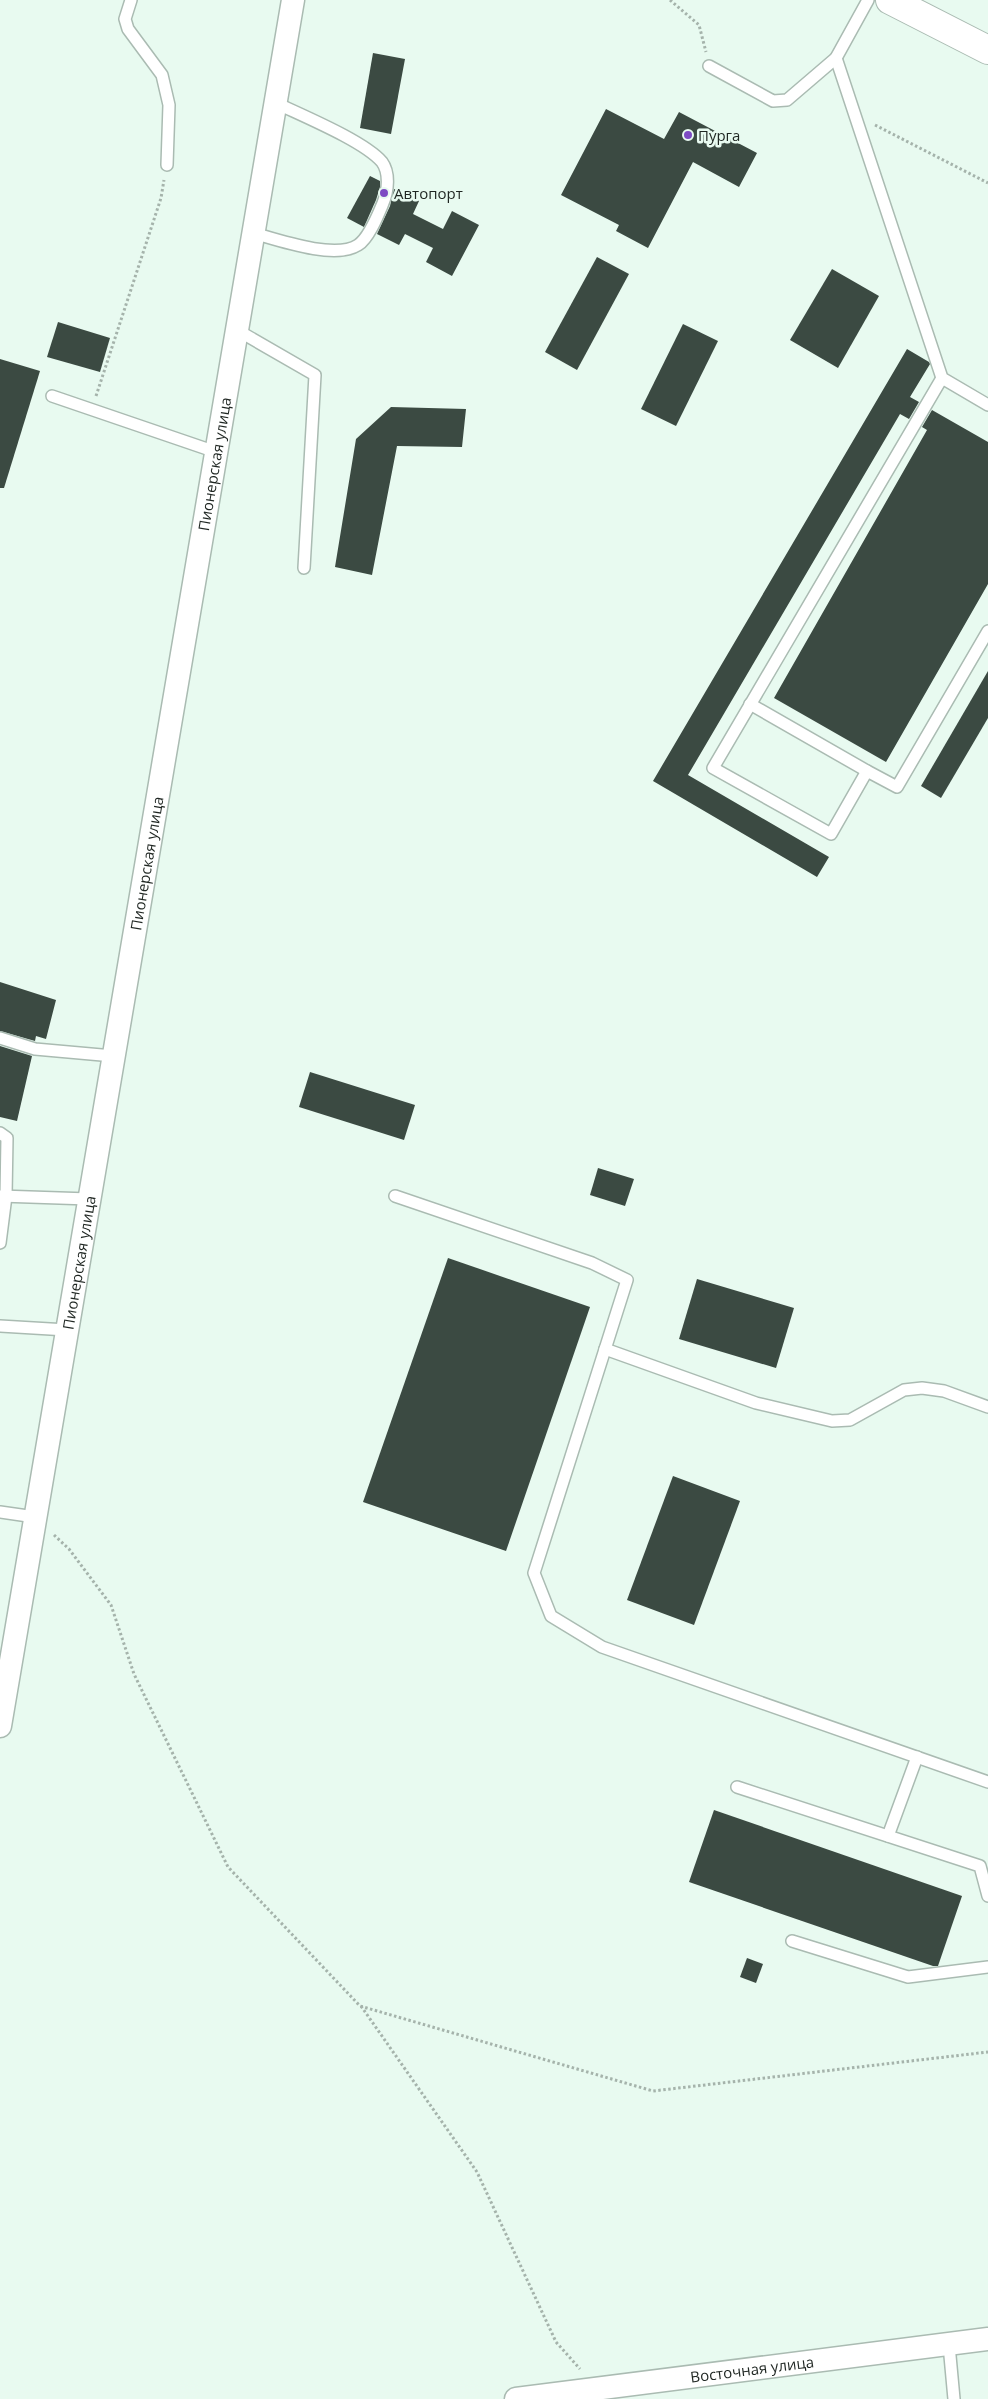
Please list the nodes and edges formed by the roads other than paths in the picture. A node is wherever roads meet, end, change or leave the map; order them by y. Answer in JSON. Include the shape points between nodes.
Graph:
{"nodes":[{"id":1,"x":130,"y":0,"type":"edge"},
{"id":2,"x":293,"y":0,"type":"edge"},
{"id":3,"x":868,"y":0,"type":"edge"},
{"id":4,"x":890,"y":0,"type":"edge"},
{"id":5,"x":988,"y":50,"type":"edge"},
{"id":6,"x":836,"y":58,"type":"junction"},
{"id":7,"x":709,"y":66,"type":"road end"},
{"id":8,"x":276,"y":103,"type":"junction"},
{"id":9,"x":167,"y":165,"type":"road end"},
{"id":10,"x":254,"y":233,"type":"junction"},
{"id":11,"x":237,"y":330,"type":"junction"},
{"id":12,"x":942,"y":378,"type":"junction"},
{"id":13,"x":52,"y":396,"type":"dead end"},
{"id":14,"x":988,"y":405,"type":"edge"},
{"id":15,"x":216,"y":452,"type":"junction"},
{"id":16,"x":304,"y":568,"type":"dead end"},
{"id":17,"x":988,"y":631,"type":"edge"},
{"id":18,"x":750,"y":704,"type":"junction"},
{"id":19,"x":867,"y":771,"type":"junction"},
{"id":20,"x":0,"y":1038,"type":"edge"},
{"id":21,"x":113,"y":1056,"type":"junction"},
{"id":22,"x":0,"y":1134,"type":"edge"},
{"id":23,"x":3,"y":1196,"type":"edge"},
{"id":24,"x":395,"y":1196,"type":"dead end"},
{"id":25,"x":89,"y":1199,"type":"junction"},
{"id":26,"x":0,"y":1243,"type":"edge"},
{"id":27,"x":0,"y":1326,"type":"edge"},
{"id":28,"x":67,"y":1330,"type":"junction"},
{"id":29,"x":605,"y":1349,"type":"junction"},
{"id":30,"x":988,"y":1407,"type":"edge"},
{"id":31,"x":0,"y":1512,"type":"edge"},
{"id":32,"x":35,"y":1517,"type":"junction"},
{"id":33,"x":0,"y":1726,"type":"edge"},
{"id":34,"x":917,"y":1757,"type":"junction"},
{"id":35,"x":988,"y":1782,"type":"edge"},
{"id":36,"x":736,"y":1787,"type":"dead end"},
{"id":37,"x":888,"y":1836,"type":"junction"},
{"id":38,"x":988,"y":1896,"type":"edge"},
{"id":39,"x":792,"y":1941,"type":"dead end"},
{"id":40,"x":988,"y":1967,"type":"edge"},
{"id":41,"x":988,"y":2339,"type":"edge"},
{"id":42,"x":948,"y":2344,"type":"junction"},
{"id":43,"x":516,"y":2399,"type":"edge"},
{"id":44,"x":954,"y":2399,"type":"edge"}],
"edges":[{"from":1,"to":9,"type":"lane","via":[[125,19],[128,28],[162,75],[169,105]]},
{"from":2,"to":8,"type":"street","name":"Пионерская улица"},
{"from":3,"to":6,"type":"lane"},
{"from":4,"to":5,"type":"main road"},
{"from":6,"to":7,"type":"lane","via":[[787,100],[773,101]]},
{"from":6,"to":12,"type":"lane"},
{"from":8,"to":10,"type":"street","name":"Пионерская улица"},
{"from":8,"to":10,"type":"lane","via":[[371,150],[384,165],[388,178],[385,198],[372,227],[358,245],[336,251],[305,248]]},
{"from":10,"to":11,"type":"street","name":"Пионерская улица"},
{"from":11,"to":15,"type":"street","name":"Пионерская улица"},
{"from":11,"to":16,"type":"lane","via":[[315,375]]},
{"from":12,"to":14,"type":"lane"},
{"from":12,"to":18,"type":"lane"},
{"from":13,"to":15,"type":"lane"},
{"from":15,"to":21,"type":"street","name":"Пионерская улица"},
{"from":17,"to":19,"type":"lane","via":[[897,787]]},
{"from":18,"to":19,"type":"lane"},
{"from":18,"to":19,"type":"lane","via":[[713,768],[831,834]]},
{"from":20,"to":21,"type":"lane","via":[[36,1049]]},
{"from":21,"to":25,"type":"street","name":"Пионерская улица"},
{"from":22,"to":23,"type":"lane","via":[[7,1138]]},
{"from":23,"to":25,"type":"lane"},
{"from":23,"to":26,"type":"lane"},
{"from":24,"to":29,"type":"lane","via":[[592,1263],[627,1280]]},
{"from":25,"to":28,"type":"street","name":"Пионерская улица"},
{"from":27,"to":28,"type":"lane"},
{"from":28,"to":32,"type":"street","name":"Пионерская улица"},
{"from":29,"to":30,"type":"lane","via":[[756,1403],[832,1420],[850,1420],[904,1390],[922,1388]]},
{"from":29,"to":34,"type":"lane","via":[[534,1573],[552,1616],[602,1647]]},
{"from":31,"to":32,"type":"lane"},
{"from":32,"to":33,"type":"street","name":"Пионерская улица"},
{"from":34,"to":35,"type":"lane"},
{"from":34,"to":37,"type":"lane"},
{"from":36,"to":37,"type":"lane"},
{"from":37,"to":38,"type":"lane","via":[[980,1866]]},
{"from":39,"to":40,"type":"lane","via":[[908,1977]]},
{"from":41,"to":42,"type":"street","name":"Восточная улица"},
{"from":42,"to":43,"type":"street","name":"Восточная улица"},
{"from":42,"to":44,"type":"lane"}]}
